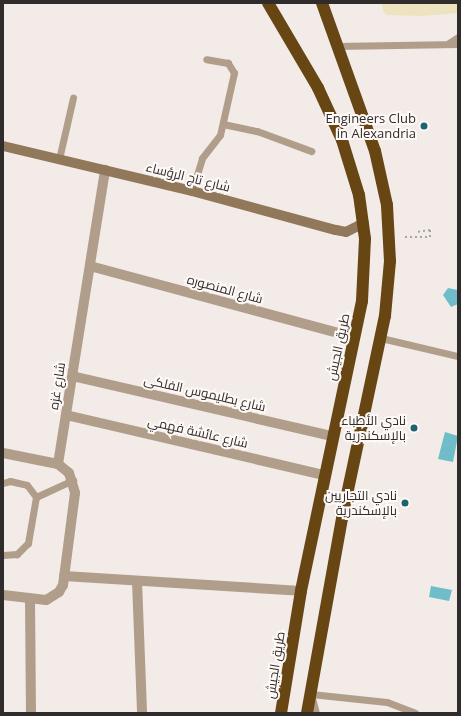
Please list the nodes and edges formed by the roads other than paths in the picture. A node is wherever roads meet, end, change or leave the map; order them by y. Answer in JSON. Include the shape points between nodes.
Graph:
{"nodes":[{"id":1,"x":268,"y":3,"type":"edge"},
{"id":2,"x":322,"y":6,"type":"edge"},
{"id":3,"x":458,"y":37,"type":"edge"},
{"id":4,"x":449,"y":43,"type":"junction"},
{"id":5,"x":458,"y":44,"type":"edge"},
{"id":6,"x":336,"y":46,"type":"junction"},
{"id":7,"x":206,"y":59,"type":"dead end"},
{"id":8,"x":73,"y":98,"type":"dead end"},
{"id":9,"x":223,"y":124,"type":"junction"},
{"id":10,"x":3,"y":146,"type":"edge"},
{"id":11,"x":312,"y":151,"type":"dead end"},
{"id":12,"x":59,"y":159,"type":"junction"},
{"id":13,"x":105,"y":170,"type":"junction"},
{"id":14,"x":192,"y":191,"type":"junction"},
{"id":15,"x":364,"y":223,"type":"junction"},
{"id":16,"x":90,"y":266,"type":"junction"},
{"id":17,"x":354,"y":337,"type":"junction"},
{"id":18,"x":381,"y":338,"type":"junction"},
{"id":19,"x":458,"y":356,"type":"edge"},
{"id":20,"x":72,"y":376,"type":"junction"},
{"id":21,"x":66,"y":415,"type":"junction"},
{"id":22,"x":332,"y":436,"type":"junction"},
{"id":23,"x":3,"y":453,"type":"edge"},
{"id":24,"x":58,"y":464,"type":"junction"},
{"id":25,"x":324,"y":475,"type":"junction"},
{"id":26,"x":73,"y":480,"type":"junction"},
{"id":27,"x":3,"y":483,"type":"edge"},
{"id":28,"x":36,"y":497,"type":"junction"},
{"id":29,"x":3,"y":555,"type":"edge"},
{"id":30,"x":64,"y":576,"type":"junction"},
{"id":31,"x":137,"y":581,"type":"junction"},
{"id":32,"x":301,"y":591,"type":"junction"},
{"id":33,"x":3,"y":595,"type":"edge"},
{"id":34,"x":30,"y":599,"type":"junction"},
{"id":35,"x":311,"y":694,"type":"junction"},
{"id":36,"x":31,"y":713,"type":"edge"},
{"id":37,"x":142,"y":713,"type":"edge"},
{"id":38,"x":281,"y":713,"type":"edge"},
{"id":39,"x":307,"y":713,"type":"edge"},
{"id":40,"x":316,"y":713,"type":"edge"},
{"id":41,"x":415,"y":713,"type":"edge"}],
"edges":[{"from":1,"to":15,"type":"highway","name":"طريق الجيش","via":[[331,114],[352,167]]},
{"from":2,"to":6,"type":"highway"},
{"from":3,"to":4,"type":"lane"},
{"from":4,"to":5,"type":"lane"},
{"from":4,"to":6,"type":"lane"},
{"from":6,"to":18,"type":"highway","via":[[375,151],[387,205],[390,261]]},
{"from":7,"to":9,"type":"lane","via":[[228,63],[233,69]]},
{"from":8,"to":12,"type":"lane"},
{"from":9,"to":11,"type":"lane","via":[[257,131]]},
{"from":9,"to":14,"type":"lane","via":[[217,140],[202,158]]},
{"from":10,"to":12,"type":"street","name":"شارع تاج الرؤساء"},
{"from":12,"to":13,"type":"street","name":"شارع تاج الرؤساء"},
{"from":13,"to":14,"type":"street","name":"شارع تاج الرؤساء"},
{"from":13,"to":16,"type":"street","name":"شارع غزه"},
{"from":14,"to":15,"type":"street","name":"شارع تاج الرؤساء","via":[[346,232]]},
{"from":15,"to":17,"type":"highway","name":"طريق الجيش","via":[[365,274]]},
{"from":16,"to":17,"type":"street","name":"شارع المنصوره"},
{"from":16,"to":20,"type":"street","name":"شارع غزه"},
{"from":17,"to":22,"type":"highway","name":"طريق الجيش"},
{"from":18,"to":19,"type":"lane"},
{"from":18,"to":35,"type":"highway","via":[[342,518]]},
{"from":20,"to":21,"type":"street","name":"شارع غزه"},
{"from":20,"to":22,"type":"street","name":"شارع بطليموس الفلكى"},
{"from":21,"to":24,"type":"street","name":"شارع غزه"},
{"from":21,"to":25,"type":"street","name":"شارع عائشة فهمي"},
{"from":22,"to":25,"type":"highway","name":"طريق الجيش"},
{"from":23,"to":24,"type":"street"},
{"from":24,"to":26,"type":"street"},
{"from":25,"to":32,"type":"highway","name":"طريق الجيش"},
{"from":26,"to":28,"type":"lane"},
{"from":26,"to":30,"type":"street","via":[[75,493]]},
{"from":27,"to":28,"type":"lane","via":[[10,481],[27,485]]},
{"from":28,"to":29,"type":"lane","via":[[28,543],[17,554]]},
{"from":30,"to":31,"type":"street"},
{"from":30,"to":34,"type":"street","via":[[63,585],[53,597],[46,600]]},
{"from":31,"to":32,"type":"street"},
{"from":31,"to":37,"type":"street"},
{"from":32,"to":38,"type":"highway","name":"طريق الجيش"},
{"from":33,"to":34,"type":"street"},
{"from":34,"to":36,"type":"street"},
{"from":35,"to":39,"type":"highway"},
{"from":35,"to":40,"type":"lane"},
{"from":35,"to":41,"type":"lane","via":[[387,702]]}]}
